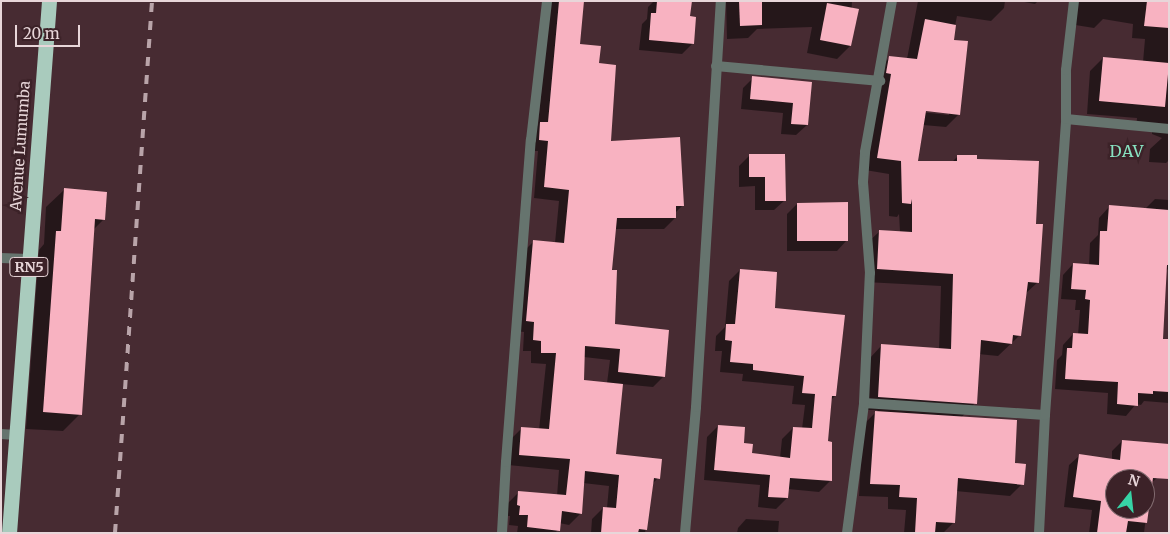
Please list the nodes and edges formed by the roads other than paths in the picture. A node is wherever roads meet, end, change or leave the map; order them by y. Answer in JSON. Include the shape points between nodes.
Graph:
{"nodes":[{"id":1,"x":49,"y":1,"type":"edge"},
{"id":2,"x":547,"y":1,"type":"edge"},
{"id":3,"x":721,"y":1,"type":"edge"},
{"id":4,"x":892,"y":1,"type":"edge"},
{"id":5,"x":1074,"y":1,"type":"edge"},
{"id":6,"x":716,"y":66,"type":"junction"},
{"id":7,"x":880,"y":81,"type":"junction"},
{"id":8,"x":1066,"y":120,"type":"junction"},
{"id":9,"x":1169,"y":130,"type":"edge"},
{"id":10,"x":1,"y":258,"type":"edge"},
{"id":11,"x":29,"y":259,"type":"junction"},
{"id":12,"x":864,"y":403,"type":"junction"},
{"id":13,"x":1044,"y":414,"type":"junction"},
{"id":14,"x":8,"y":434,"type":"edge"},
{"id":15,"x":9,"y":533,"type":"edge"},
{"id":16,"x":502,"y":533,"type":"edge"},
{"id":17,"x":685,"y":533,"type":"edge"},
{"id":18,"x":847,"y":533,"type":"edge"},
{"id":19,"x":1039,"y":533,"type":"edge"}],
"edges":[{"from":1,"to":11,"type":"highway","name":"Avenue Lumumba","number":"RN5"},
{"from":2,"to":16,"type":"street","via":[[531,140]]},
{"from":3,"to":6,"type":"street"},
{"from":4,"to":7,"type":"street"},
{"from":5,"to":8,"type":"street","via":[[1066,70]]},
{"from":6,"to":7,"type":"street"},
{"from":6,"to":17,"type":"street","via":[[696,407]]},
{"from":7,"to":12,"type":"street","via":[[865,152],[863,182],[870,273]]},
{"from":8,"to":9,"type":"street"},
{"from":8,"to":13,"type":"street"},
{"from":10,"to":11,"type":"street"},
{"from":11,"to":14,"type":"highway","name":"Avenue Lumumba","number":"RN5"},
{"from":12,"to":13,"type":"street"},
{"from":12,"to":18,"type":"street"},
{"from":13,"to":19,"type":"street"},
{"from":14,"to":15,"type":"highway","name":"Avenue Lumumba","number":"RN5"}]}
